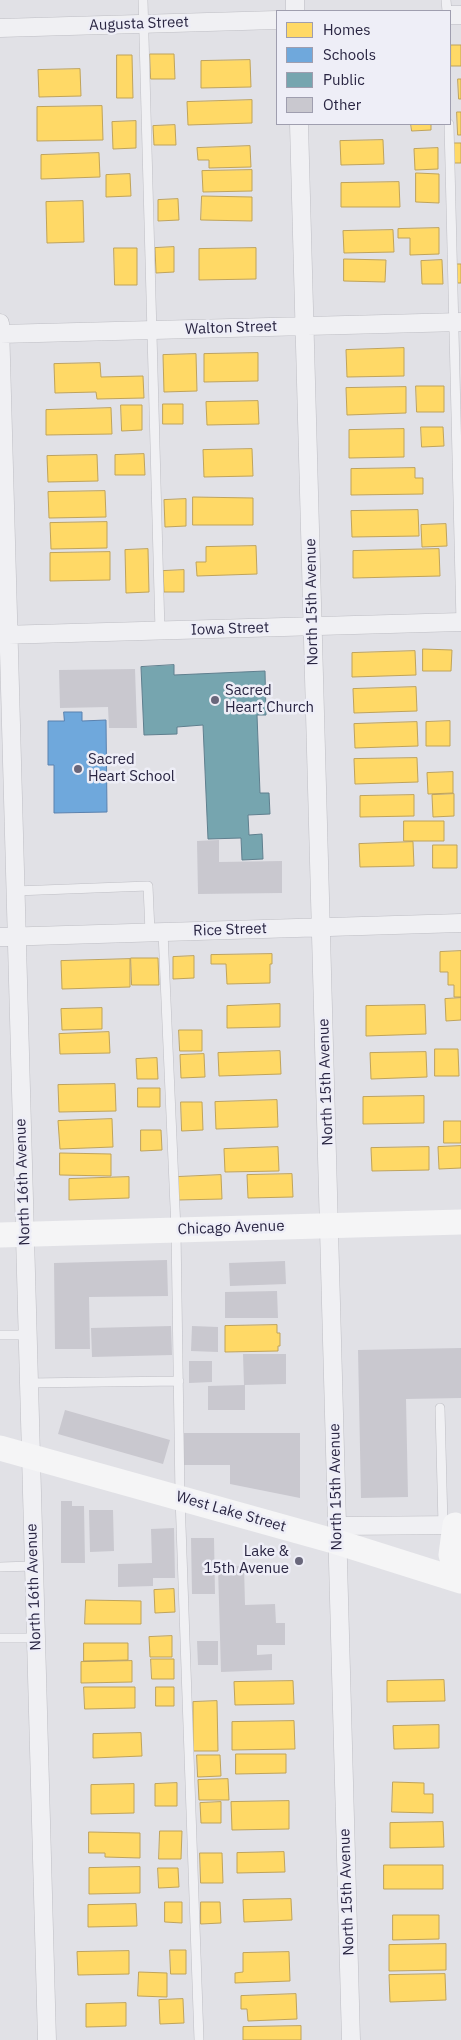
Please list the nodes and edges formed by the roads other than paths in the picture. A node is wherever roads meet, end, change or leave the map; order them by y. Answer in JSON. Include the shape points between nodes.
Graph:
{"nodes":[{"id":1,"x":143,"y":0,"type":"edge"},
{"id":2,"x":276,"y":20,"type":"edge"},
{"id":3,"x":144,"y":24,"type":"junction"},
{"id":4,"x":0,"y":28,"type":"edge"},
{"id":5,"x":299,"y":125,"type":"edge"},
{"id":6,"x":449,"y":125,"type":"edge"},
{"id":7,"x":457,"y":322,"type":"edge"},
{"id":8,"x":0,"y":323,"type":"edge"},
{"id":9,"x":306,"y":326,"type":"junction"},
{"id":10,"x":152,"y":330,"type":"junction"},
{"id":11,"x":0,"y":334,"type":"edge"},
{"id":12,"x":461,"y":622,"type":"edge"},
{"id":13,"x":312,"y":626,"type":"junction"},
{"id":14,"x":461,"y":628,"type":"edge"},
{"id":15,"x":160,"y":630,"type":"junction"},
{"id":16,"x":4,"y":635,"type":"edge"},
{"id":17,"x":15,"y":891,"type":"junction"},
{"id":18,"x":461,"y":923,"type":"edge"},
{"id":19,"x":322,"y":927,"type":"junction"},
{"id":20,"x":157,"y":932,"type":"junction"},
{"id":21,"x":8,"y":937,"type":"edge"},
{"id":22,"x":461,"y":1222,"type":"edge"},
{"id":23,"x":330,"y":1226,"type":"junction"},
{"id":24,"x":176,"y":1230,"type":"junction"},
{"id":25,"x":12,"y":1234,"type":"edge"},
{"id":26,"x":27,"y":1334,"type":"junction"},
{"id":27,"x":0,"y":1335,"type":"edge"},
{"id":28,"x":179,"y":1381,"type":"junction"},
{"id":29,"x":28,"y":1384,"type":"junction"},
{"id":30,"x":440,"y":1408,"type":"dead end"},
{"id":31,"x":0,"y":1448,"type":"edge"},
{"id":32,"x":30,"y":1457,"type":"junction"},
{"id":33,"x":180,"y":1497,"type":"junction"},
{"id":34,"x":453,"y":1525,"type":"edge"},
{"id":35,"x":337,"y":1534,"type":"junction"},
{"id":36,"x":33,"y":1566,"type":"junction"},
{"id":37,"x":0,"y":1567,"type":"edge"},
{"id":38,"x":461,"y":1581,"type":"edge"},
{"id":39,"x":0,"y":1638,"type":"edge"},
{"id":40,"x":35,"y":1638,"type":"junction"},
{"id":41,"x":47,"y":2040,"type":"edge"},
{"id":42,"x":199,"y":2040,"type":"edge"},
{"id":43,"x":351,"y":2040,"type":"edge"}],
"edges":[{"from":1,"to":3,"type":"lane"},
{"from":2,"to":3,"type":"street","name":"Augusta Street"},
{"from":3,"to":4,"type":"street","name":"Augusta Street"},
{"from":3,"to":10,"type":"lane"},
{"from":5,"to":9,"type":"street","name":"North 15th Avenue"},
{"from":6,"to":7,"type":"lane"},
{"from":7,"to":9,"type":"street","name":"Walton Street"},
{"from":7,"to":12,"type":"lane"},
{"from":8,"to":11,"type":"street","name":"North 16th Avenue"},
{"from":9,"to":10,"type":"street","name":"Walton Street"},
{"from":9,"to":13,"type":"street","name":"North 15th Avenue"},
{"from":10,"to":11,"type":"street","name":"Walton Street"},
{"from":10,"to":15,"type":"lane"},
{"from":11,"to":16,"type":"street","name":"North 16th Avenue"},
{"from":12,"to":13,"type":"street","name":"Iowa Street"},
{"from":12,"to":14,"type":"lane"},
{"from":13,"to":15,"type":"street","name":"Iowa Street"},
{"from":13,"to":19,"type":"street","name":"North 15th Avenue"},
{"from":15,"to":16,"type":"street","name":"Iowa Street"},
{"from":16,"to":17,"type":"street","name":"North 16th Avenue"},
{"from":17,"to":20,"type":"lane","via":[[148,886]]},
{"from":17,"to":21,"type":"street","name":"North 16th Avenue"},
{"from":18,"to":19,"type":"street","name":"Rice Street"},
{"from":19,"to":20,"type":"street","name":"Rice Street"},
{"from":19,"to":23,"type":"street","name":"North 15th Avenue"},
{"from":20,"to":21,"type":"street","name":"Rice Street"},
{"from":20,"to":24,"type":"lane"},
{"from":21,"to":25,"type":"street","name":"North 16th Avenue"},
{"from":22,"to":23,"type":"main road","name":"Chicago Avenue"},
{"from":23,"to":24,"type":"main road","name":"Chicago Avenue"},
{"from":23,"to":35,"type":"street","name":"North 15th Avenue"},
{"from":24,"to":25,"type":"main road","name":"Chicago Avenue"},
{"from":24,"to":28,"type":"lane"},
{"from":25,"to":26,"type":"street","name":"North 16th Avenue"},
{"from":26,"to":27,"type":"lane"},
{"from":26,"to":29,"type":"street","name":"North 16th Avenue"},
{"from":28,"to":29,"type":"lane"},
{"from":28,"to":33,"type":"lane"},
{"from":29,"to":32,"type":"street","name":"North 16th Avenue"},
{"from":30,"to":34,"type":"lane"},
{"from":31,"to":32,"type":"main road","name":"West Lake Street"},
{"from":32,"to":33,"type":"main road","name":"West Lake Street"},
{"from":32,"to":36,"type":"street","name":"North 16th Avenue"},
{"from":33,"to":35,"type":"main road","name":"West Lake Street"},
{"from":33,"to":42,"type":"lane"},
{"from":34,"to":35,"type":"street"},
{"from":34,"to":38,"type":"main road","via":[[451,1555]]},
{"from":35,"to":38,"type":"main road","name":"West Lake Street"},
{"from":35,"to":43,"type":"street","name":"North 15th Avenue"},
{"from":36,"to":37,"type":"lane"},
{"from":36,"to":40,"type":"street","name":"North 16th Avenue"},
{"from":39,"to":40,"type":"lane"},
{"from":40,"to":41,"type":"street","name":"North 16th Avenue"}]}
